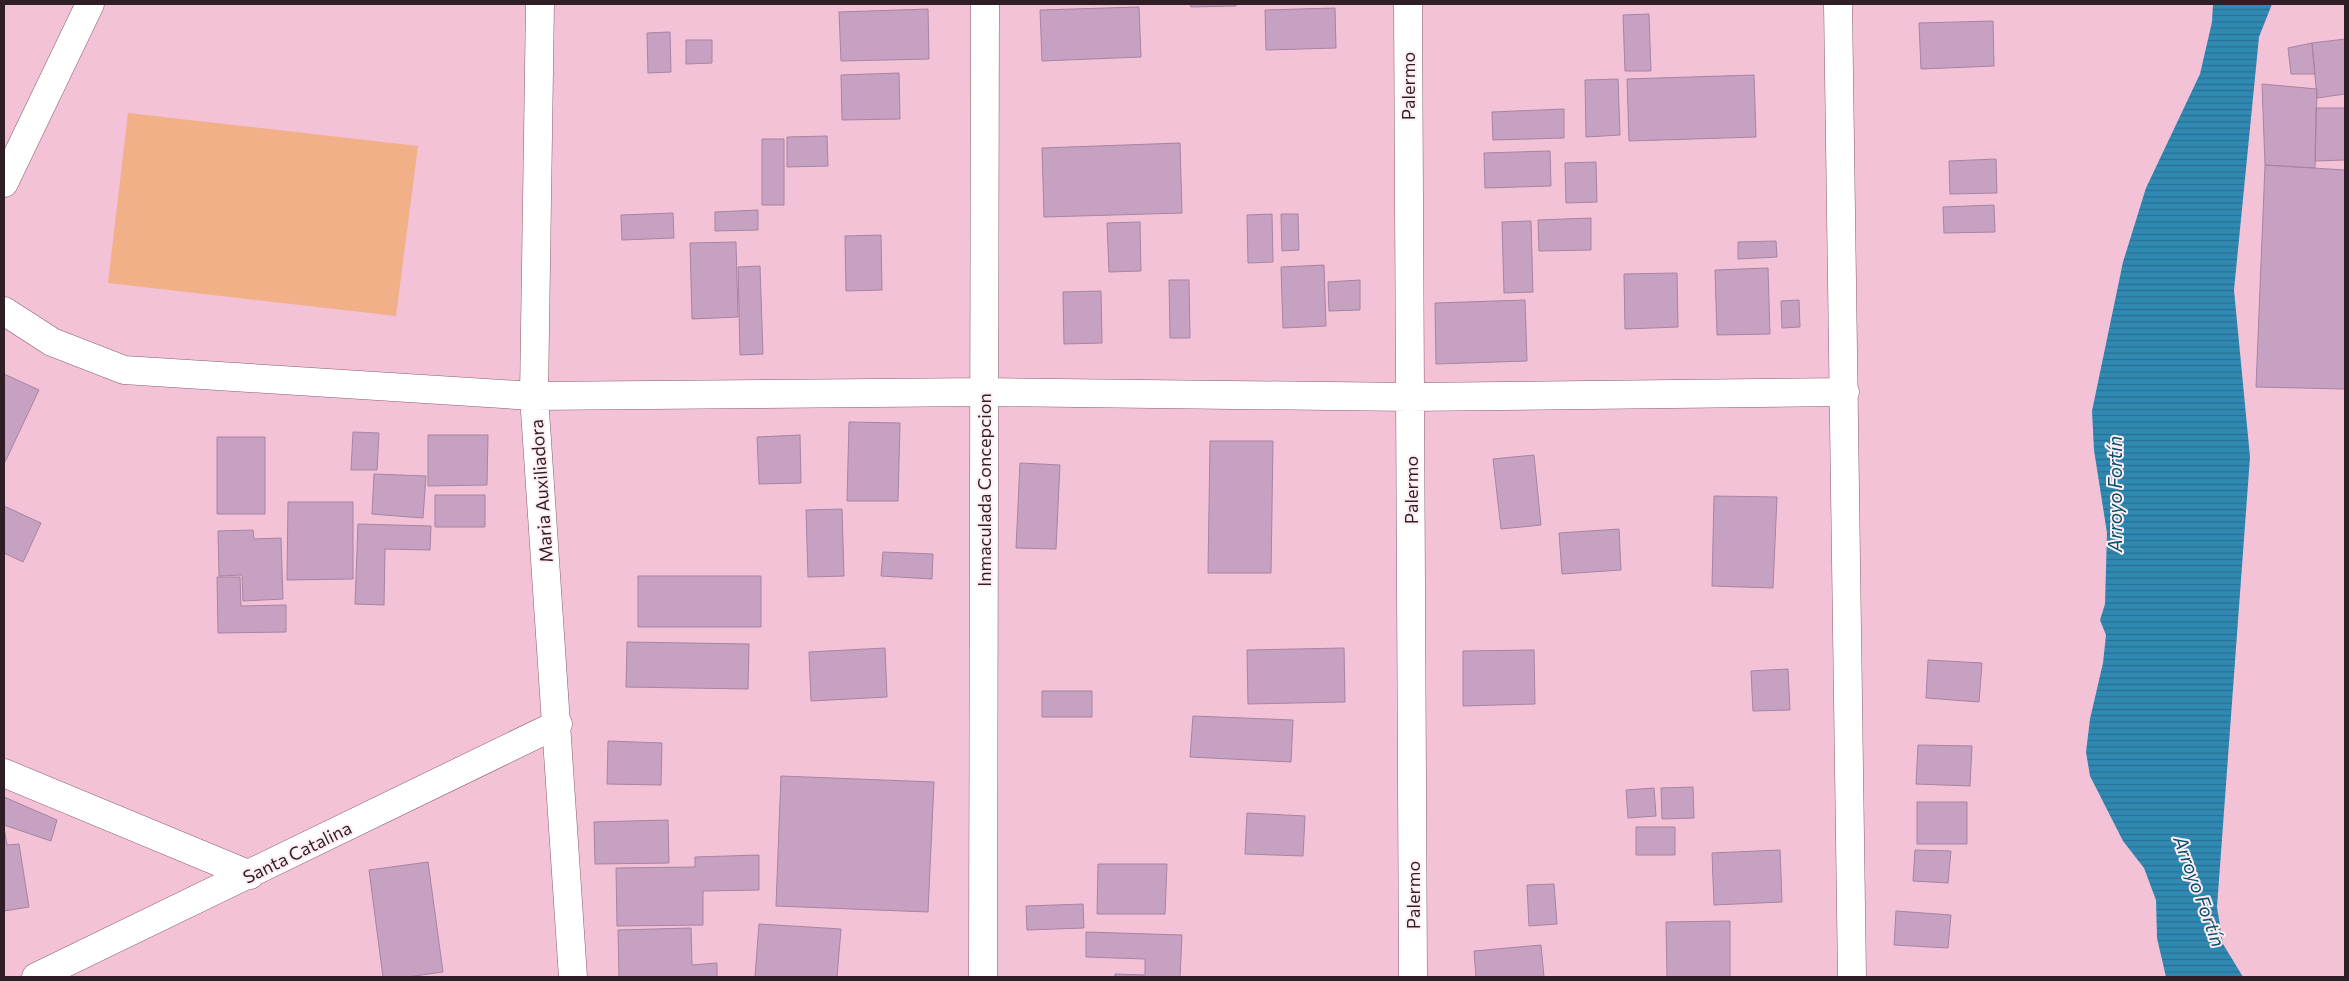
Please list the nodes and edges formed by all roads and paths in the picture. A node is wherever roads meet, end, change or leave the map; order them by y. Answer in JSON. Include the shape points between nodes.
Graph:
{"nodes":[{"id":1,"x":90,"y":4,"type":"edge"},
{"id":2,"x":540,"y":4,"type":"edge"},
{"id":3,"x":985,"y":4,"type":"edge"},
{"id":4,"x":1408,"y":4,"type":"edge"},
{"id":5,"x":1838,"y":4,"type":"edge"},
{"id":6,"x":4,"y":183,"type":"edge"},
{"id":7,"x":4,"y":311,"type":"edge"},
{"id":8,"x":984,"y":392,"type":"junction"},
{"id":9,"x":1845,"y":392,"type":"junction"},
{"id":10,"x":534,"y":396,"type":"junction"},
{"id":11,"x":1410,"y":397,"type":"junction"},
{"id":12,"x":558,"y":724,"type":"junction"},
{"id":13,"x":4,"y":773,"type":"edge"},
{"id":14,"x":250,"y":875,"type":"junction"},
{"id":15,"x":36,"y":977,"type":"edge"},
{"id":16,"x":573,"y":977,"type":"edge"},
{"id":17,"x":983,"y":977,"type":"edge"},
{"id":18,"x":1413,"y":977,"type":"edge"},
{"id":19,"x":1852,"y":977,"type":"edge"}],
"edges":[{"from":1,"to":6,"type":"street"},
{"from":2,"to":10,"type":"street","name":"Maria Auxiliadora"},
{"from":3,"to":8,"type":"street","name":"Inmaculada Concepcion"},
{"from":4,"to":11,"type":"street","name":"Palermo"},
{"from":5,"to":9,"type":"street"},
{"from":7,"to":10,"type":"street","via":[[52,342],[124,370]]},
{"from":8,"to":10,"type":"street"},
{"from":8,"to":11,"type":"street"},
{"from":8,"to":17,"type":"street","name":"Inmaculada Concepcion"},
{"from":9,"to":11,"type":"street"},
{"from":9,"to":19,"type":"street"},
{"from":10,"to":12,"type":"street","name":"Maria Auxiliadora"},
{"from":11,"to":18,"type":"street","name":"Palermo"},
{"from":12,"to":14,"type":"street","name":"Santa Catalina"},
{"from":12,"to":16,"type":"street","name":"Maria Auxiliadora"},
{"from":13,"to":14,"type":"street"},
{"from":14,"to":15,"type":"street","name":"Santa Catalina"}]}
